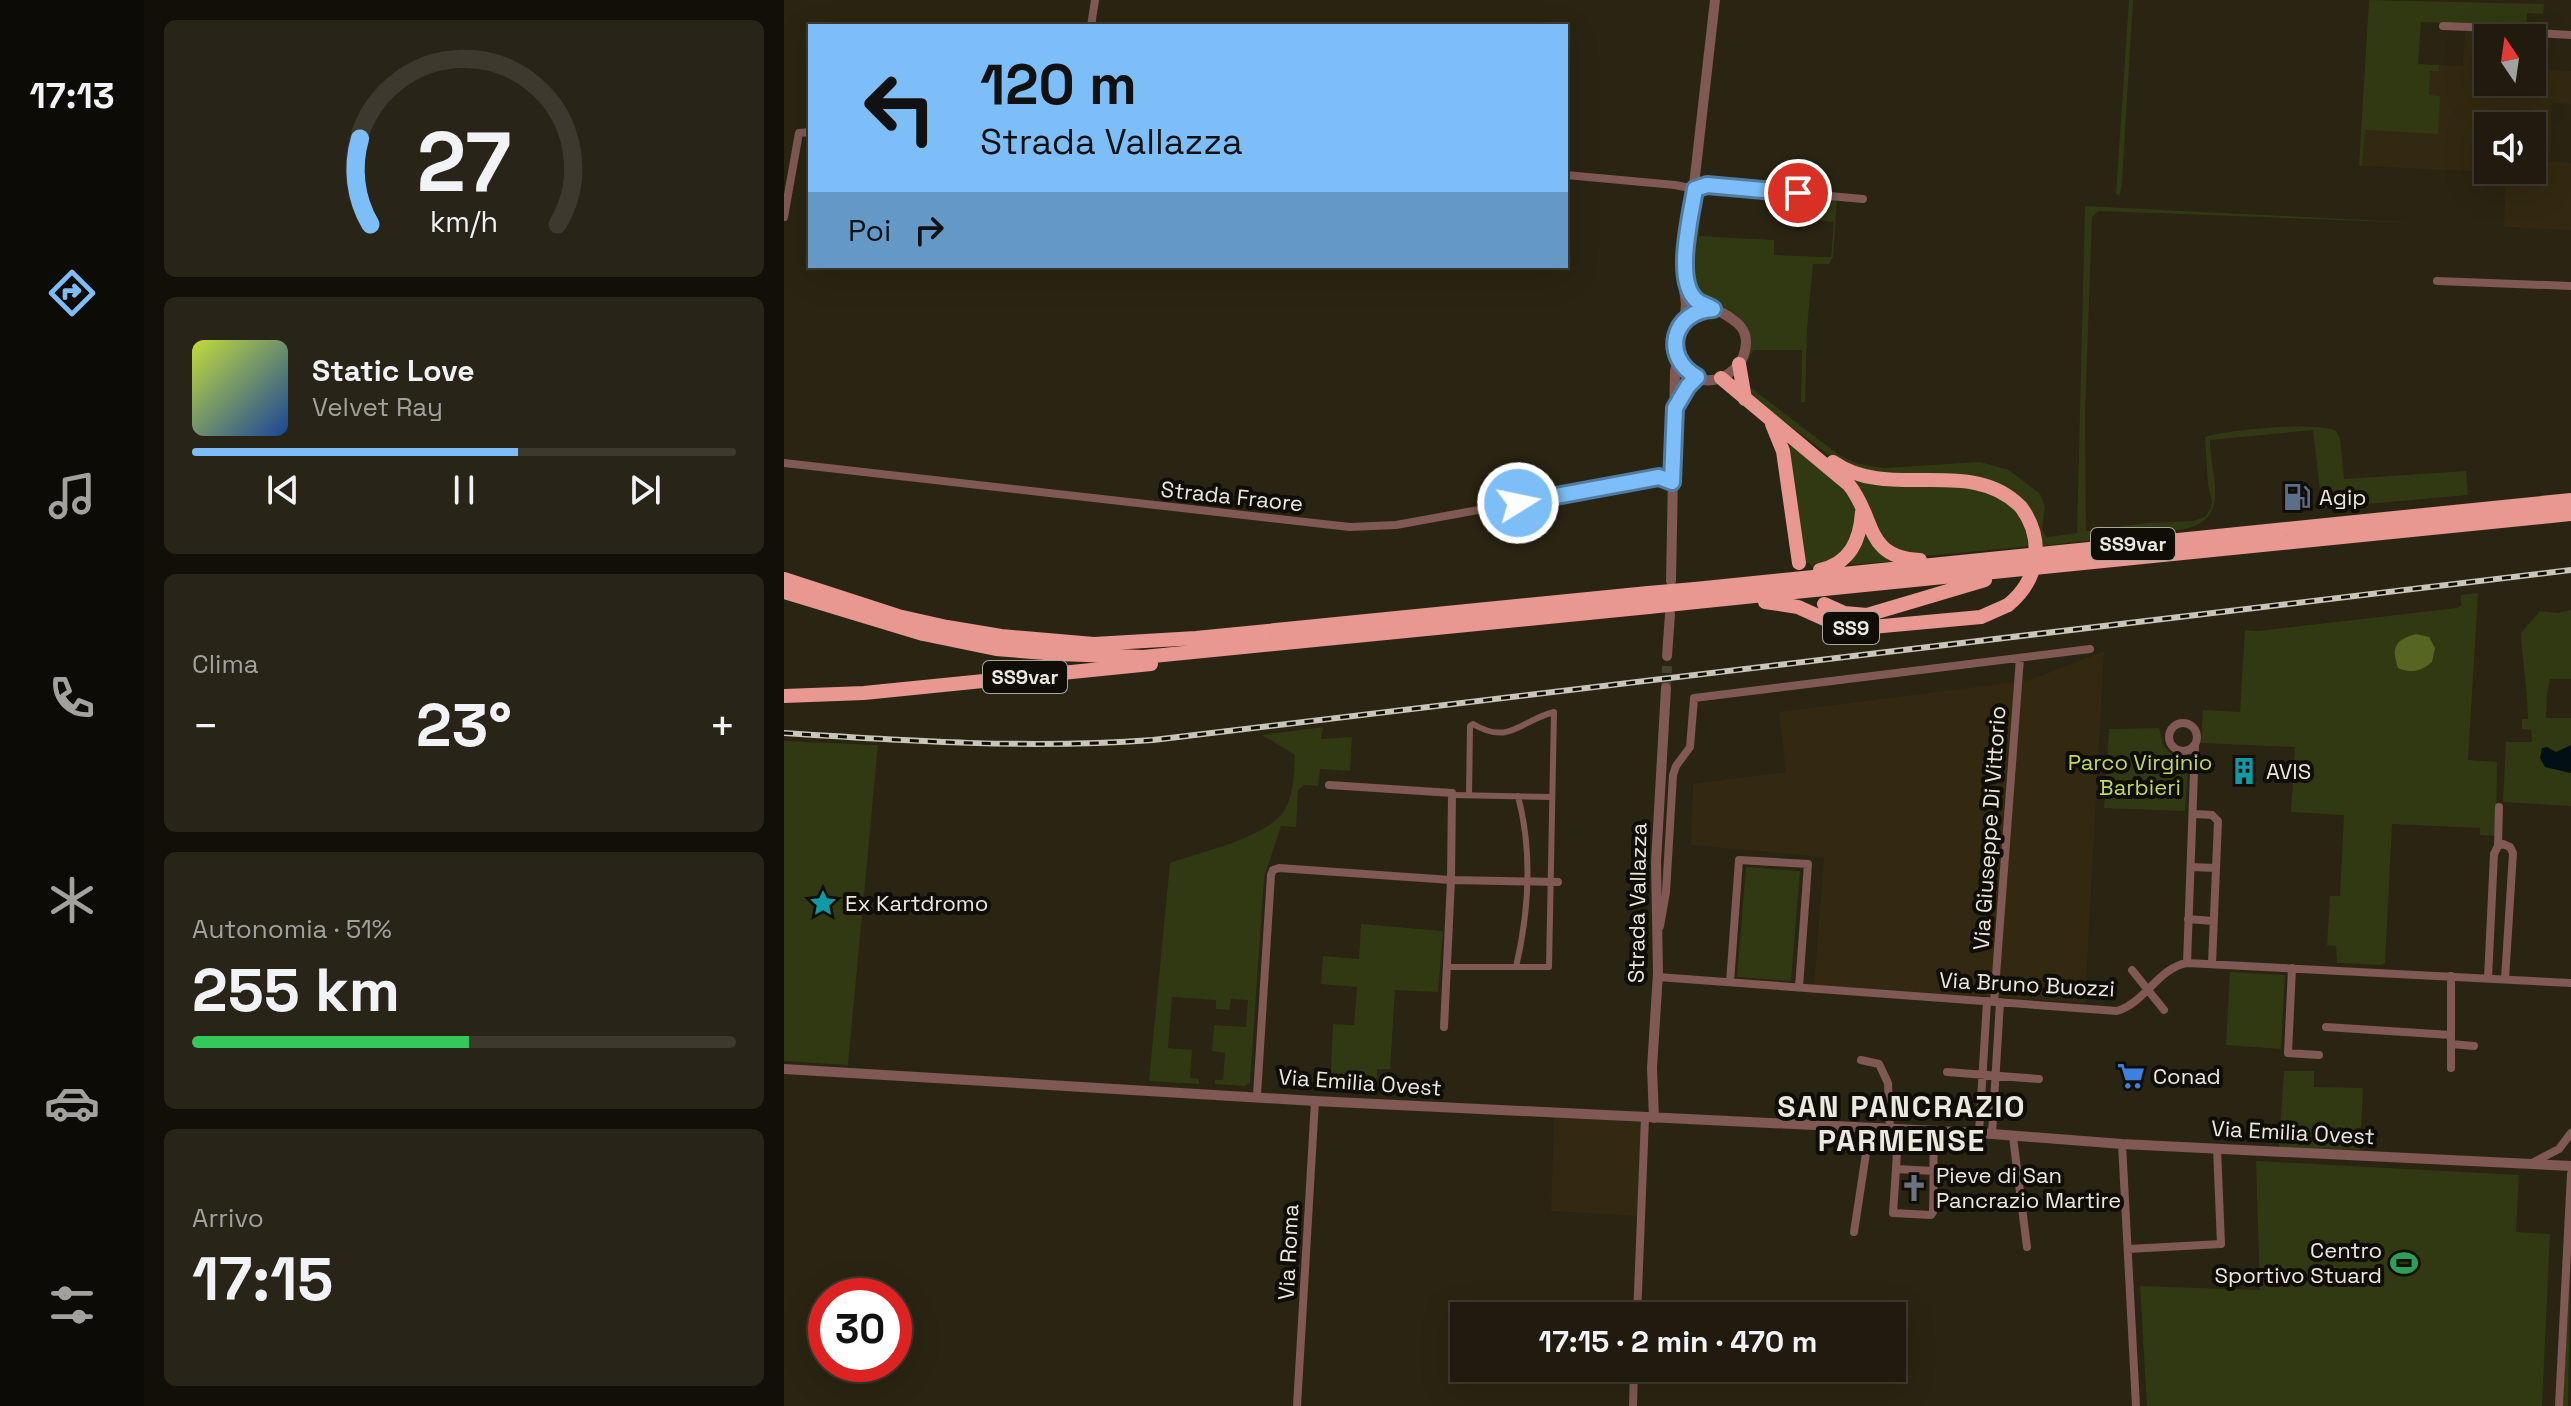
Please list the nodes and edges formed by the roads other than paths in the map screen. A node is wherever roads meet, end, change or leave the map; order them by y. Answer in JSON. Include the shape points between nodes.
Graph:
{"nodes":[{"id":1,"x":1095,"y":0,"type":"edge"},
{"id":2,"x":1715,"y":0,"type":"edge"},
{"id":3,"x":1091,"y":24,"type":"edge"},
{"id":4,"x":2443,"y":26,"type":"dead end"},
{"id":5,"x":2571,"y":35,"type":"edge"},
{"id":6,"x":808,"y":132,"type":"edge"},
{"id":7,"x":1568,"y":175,"type":"edge"},
{"id":8,"x":1695,"y":189,"type":"junction"},
{"id":9,"x":1863,"y":199,"type":"dead end"},
{"id":10,"x":784,"y":217,"type":"edge"},
{"id":11,"x":1685,"y":271,"type":"junction"},
{"id":12,"x":2437,"y":281,"type":"dead end"},
{"id":13,"x":2571,"y":286,"type":"edge"},
{"id":14,"x":1713,"y":309,"type":"junction"},
{"id":15,"x":1680,"y":325,"type":"junction"},
{"id":16,"x":1678,"y":359,"type":"junction"},
{"id":17,"x":1739,"y":364,"type":"junction"},
{"id":18,"x":1697,"y":377,"type":"junction"},
{"id":19,"x":1721,"y":378,"type":"junction"},
{"id":20,"x":1745,"y":399,"type":"junction"},
{"id":21,"x":1675,"y":408,"type":"junction"},
{"id":22,"x":1766,"y":416,"type":"junction"},
{"id":23,"x":784,"y":463,"type":"edge"},
{"id":24,"x":1672,"y":482,"type":"junction"},
{"id":25,"x":2571,"y":500,"type":"edge"},
{"id":26,"x":1862,"y":511,"type":"junction"},
{"id":27,"x":2571,"y":514,"type":"edge"},
{"id":28,"x":2057,"y":552,"type":"junction"},
{"id":29,"x":1799,"y":563,"type":"dead end"},
{"id":30,"x":2013,"y":570,"type":"junction"},
{"id":31,"x":789,"y":580,"type":"edge"},
{"id":32,"x":1671,"y":581,"type":"dead end"},
{"id":33,"x":1726,"y":586,"type":"junction"},
{"id":34,"x":784,"y":592,"type":"edge"},
{"id":35,"x":1696,"y":595,"type":"junction"},
{"id":36,"x":1649,"y":600,"type":"junction"},
{"id":37,"x":1824,"y":604,"type":"dead end"},
{"id":38,"x":1670,"y":614,"type":"dead end"},
{"id":39,"x":1265,"y":646,"type":"junction"},
{"id":40,"x":2090,"y":649,"type":"dead end"},
{"id":41,"x":2020,"y":658,"type":"junction"},
{"id":42,"x":1667,"y":661,"type":"tunnel mouth"},
{"id":43,"x":1666,"y":688,"type":"tunnel mouth"},
{"id":44,"x":784,"y":696,"type":"edge"},
{"id":45,"x":2195,"y":745,"type":"junction"},
{"id":46,"x":2184,"y":751,"type":"junction"},
{"id":47,"x":2194,"y":765,"type":"junction"},
{"id":48,"x":1329,"y":785,"type":"dead end"},
{"id":49,"x":1452,"y":795,"type":"junction"},
{"id":50,"x":1469,"y":795,"type":"junction"},
{"id":51,"x":1518,"y":796,"type":"junction"},
{"id":52,"x":1552,"y":797,"type":"junction"},
{"id":53,"x":2499,"y":807,"type":"dead end"},
{"id":54,"x":2194,"y":814,"type":"junction"},
{"id":55,"x":2498,"y":846,"type":"junction"},
{"id":56,"x":2191,"y":867,"type":"junction"},
{"id":57,"x":2215,"y":868,"type":"junction"},
{"id":58,"x":1451,"y":880,"type":"junction"},
{"id":59,"x":1528,"y":882,"type":"junction"},
{"id":60,"x":1554,"y":882,"type":"junction"},
{"id":61,"x":2188,"y":919,"type":"junction"},
{"id":62,"x":2213,"y":921,"type":"junction"},
{"id":63,"x":1658,"y":951,"type":"junction"},
{"id":64,"x":2187,"y":963,"type":"junction"},
{"id":65,"x":2212,"y":964,"type":"junction"},
{"id":66,"x":1447,"y":967,"type":"junction"},
{"id":67,"x":1516,"y":967,"type":"junction"},
{"id":68,"x":2292,"y":968,"type":"junction"},
{"id":69,"x":2132,"y":970,"type":"dead end"},
{"id":70,"x":2451,"y":976,"type":"junction"},
{"id":71,"x":1658,"y":977,"type":"junction"},
{"id":72,"x":2488,"y":978,"type":"junction"},
{"id":73,"x":2505,"y":979,"type":"junction"},
{"id":74,"x":1730,"y":982,"type":"junction"},
{"id":75,"x":2571,"y":983,"type":"edge"},
{"id":76,"x":1799,"y":987,"type":"junction"},
{"id":77,"x":2147,"y":989,"type":"junction"},
{"id":78,"x":1994,"y":1002,"type":"junction"},
{"id":79,"x":2164,"y":1010,"type":"dead end"},
{"id":80,"x":1444,"y":1027,"type":"dead end"},
{"id":81,"x":2326,"y":1027,"type":"dead end"},
{"id":82,"x":2451,"y":1040,"type":"junction"},
{"id":83,"x":2474,"y":1046,"type":"dead end"},
{"id":84,"x":2319,"y":1055,"type":"dead end"},
{"id":85,"x":1861,"y":1060,"type":"dead end"},
{"id":86,"x":2451,"y":1068,"type":"dead end"},
{"id":87,"x":784,"y":1069,"type":"edge"},
{"id":88,"x":1947,"y":1072,"type":"dead end"},
{"id":89,"x":1982,"y":1075,"type":"junction"},
{"id":90,"x":1995,"y":1076,"type":"junction"},
{"id":91,"x":2039,"y":1079,"type":"dead end"},
{"id":92,"x":1257,"y":1095,"type":"junction"},
{"id":93,"x":1315,"y":1101,"type":"junction"},
{"id":94,"x":1649,"y":1118,"type":"junction"},
{"id":95,"x":1894,"y":1129,"type":"junction"},
{"id":96,"x":1934,"y":1131,"type":"junction"},
{"id":97,"x":1979,"y":1133,"type":"junction"},
{"id":98,"x":2571,"y":1133,"type":"edge"},
{"id":99,"x":1992,"y":1134,"type":"junction"},
{"id":100,"x":2013,"y":1137,"type":"junction"},
{"id":101,"x":2122,"y":1144,"type":"junction"},
{"id":102,"x":2565,"y":1144,"type":"junction"},
{"id":103,"x":1867,"y":1147,"type":"dead end"},
{"id":104,"x":2217,"y":1148,"type":"junction"},
{"id":105,"x":2527,"y":1164,"type":"junction"},
{"id":106,"x":1933,"y":1167,"type":"junction"},
{"id":107,"x":1896,"y":1169,"type":"junction"},
{"id":108,"x":2570,"y":1169,"type":"edge"},
{"id":109,"x":1854,"y":1232,"type":"dead end"},
{"id":110,"x":2027,"y":1247,"type":"dead end"},
{"id":111,"x":2128,"y":1249,"type":"junction"},
{"id":112,"x":1638,"y":1302,"type":"edge"},
{"id":113,"x":1634,"y":1382,"type":"edge"},
{"id":114,"x":1297,"y":1406,"type":"edge"},
{"id":115,"x":1633,"y":1406,"type":"edge"},
{"id":116,"x":2136,"y":1406,"type":"edge"},
{"id":117,"x":2559,"y":1406,"type":"edge"}],
"edges":[{"from":1,"to":3,"type":"street"},
{"from":2,"to":8,"type":"street"},
{"from":4,"to":5,"type":"street"},
{"from":6,"to":10,"type":"street","via":[[799,133]]},
{"from":7,"to":8,"type":"street"},
{"from":8,"to":9,"type":"street","via":[[1707,185]]},
{"from":8,"to":11,"type":"street"},
{"from":11,"to":14,"type":"street","via":[[1696,299]]},
{"from":11,"to":15,"type":"street","via":[[1685,315]]},
{"from":12,"to":13,"type":"street"},
{"from":14,"to":15,"type":"street","via":[[1694,313]]},
{"from":14,"to":17,"type":"street","via":[[1740,326],[1745,341]]},
{"from":15,"to":16,"type":"street"},
{"from":16,"to":18,"type":"street"},
{"from":16,"to":21,"type":"street"},
{"from":17,"to":19,"type":"street"},
{"from":17,"to":20,"type":"highway"},
{"from":18,"to":19,"type":"street"},
{"from":18,"to":21,"type":"street"},
{"from":19,"to":20,"type":"highway","number":"SS9"},
{"from":20,"to":22,"type":"highway","number":"SS9"},
{"from":21,"to":24,"type":"street"},
{"from":22,"to":26,"type":"highway","number":"SS9","via":[[1845,482]]},
{"from":22,"to":29,"type":"highway","number":"SS9","via":[[1782,446]]},
{"from":22,"to":35,"type":"highway","number":"SS9","bridge":true,"via":[[1857,475],[1885,481],[1978,483],[2001,491],[2021,507],[2033,530],[2036,560],[2025,587],[2008,605],[1981,617],[1861,628],[1781,603]]},
{"from":23,"to":24,"type":"street","name":"Strada Fraore","via":[[1350,527],[1396,525],[1659,477]]},
{"from":24,"to":32,"type":"street"},
{"from":25,"to":28,"type":"highway","number":"SS9var"},
{"from":26,"to":28,"type":"highway","number":"SS9","via":[[1879,545],[1908,559]]},
{"from":26,"to":33,"type":"highway","via":[[1855,545],[1836,565]]},
{"from":27,"to":30,"type":"highway","number":"SS9var"},
{"from":28,"to":33,"type":"highway","number":"SS9var"},
{"from":30,"to":35,"type":"highway","number":"SS9var"},
{"from":30,"to":37,"type":"highway","number":"SS9","via":[[1867,615]]},
{"from":31,"to":36,"type":"highway","via":[[947,627],[1094,644]]},
{"from":33,"to":35,"type":"highway","number":"SS9var"},
{"from":34,"to":39,"type":"highway","via":[[923,634],[996,649],[1143,657]]},
{"from":35,"to":36,"type":"highway","number":"SS9var","bridge":true},
{"from":36,"to":39,"type":"highway"},
{"from":38,"to":42,"type":"street"},
{"from":39,"to":44,"type":"highway","number":"SS9var","via":[[1212,658],[864,693]]},
{"from":40,"to":41,"type":"street"},
{"from":41,"to":63,"type":"street","via":[[1694,698],[1690,747],[1673,775]]},
{"from":41,"to":78,"type":"street","name":"Via Giuseppe Di Vittorio"},
{"from":43,"to":63,"type":"street","name":"Strada Vallazza","via":[[1656,862]]},
{"from":45,"to":46,"type":"street"},
{"from":45,"to":46,"type":"street","via":[[2193,727],[2175,725],[2170,742]]},
{"from":45,"to":47,"type":"street"},
{"from":46,"to":47,"type":"street"},
{"from":47,"to":54,"type":"street"},
{"from":48,"to":49,"type":"street"},
{"from":49,"to":50,"type":"street"},
{"from":49,"to":58,"type":"street"},
{"from":50,"to":51,"type":"street"},
{"from":50,"to":52,"type":"street","via":[[1471,725],[1508,733],[1554,712]]},
{"from":51,"to":52,"type":"street"},
{"from":51,"to":59,"type":"street"},
{"from":52,"to":60,"type":"street"},
{"from":53,"to":55,"type":"street"},
{"from":54,"to":56,"type":"street"},
{"from":54,"to":57,"type":"street","via":[[2212,815],[2218,821]]},
{"from":55,"to":72,"type":"street"},
{"from":55,"to":73,"type":"street","via":[[2507,845],[2513,853]]},
{"from":56,"to":57,"type":"street"},
{"from":56,"to":61,"type":"street"},
{"from":57,"to":62,"type":"street"},
{"from":58,"to":59,"type":"street"},
{"from":58,"to":66,"type":"street"},
{"from":58,"to":92,"type":"street","via":[[1273,870]]},
{"from":59,"to":60,"type":"street"},
{"from":59,"to":67,"type":"street"},
{"from":60,"to":67,"type":"street","via":[[1549,967]]},
{"from":61,"to":62,"type":"street"},
{"from":61,"to":64,"type":"street"},
{"from":62,"to":65,"type":"street"},
{"from":63,"to":71,"type":"street","name":"Strada Vallazza"},
{"from":64,"to":65,"type":"street"},
{"from":64,"to":77,"type":"street","name":"Via Bruno Buozzi","via":[[2174,965]]},
{"from":65,"to":68,"type":"street"},
{"from":66,"to":67,"type":"street"},
{"from":66,"to":80,"type":"street"},
{"from":68,"to":70,"type":"street"},
{"from":68,"to":84,"type":"street","via":[[2288,1053]]},
{"from":69,"to":77,"type":"street"},
{"from":70,"to":72,"type":"street"},
{"from":70,"to":82,"type":"street"},
{"from":71,"to":74,"type":"street","name":"Via Bruno Buozzi"},
{"from":71,"to":94,"type":"street","name":"Strada Vallazza"},
{"from":72,"to":73,"type":"street"},
{"from":73,"to":75,"type":"street"},
{"from":74,"to":76,"type":"street","name":"Via Bruno Buozzi"},
{"from":74,"to":76,"type":"street","via":[[1739,860],[1808,864]]},
{"from":76,"to":78,"type":"street","name":"Via Bruno Buozzi"},
{"from":77,"to":78,"type":"street","name":"Via Bruno Buozzi","via":[[2117,1011]]},
{"from":77,"to":79,"type":"street"},
{"from":78,"to":89,"type":"street"},
{"from":78,"to":90,"type":"street"},
{"from":81,"to":82,"type":"street"},
{"from":82,"to":83,"type":"street"},
{"from":82,"to":86,"type":"street"},
{"from":85,"to":95,"type":"street","via":[[1879,1064],[1886,1077]]},
{"from":87,"to":92,"type":"street","name":"Via Emilia Ovest"},
{"from":88,"to":89,"type":"street"},
{"from":89,"to":90,"type":"street"},
{"from":89,"to":97,"type":"street"},
{"from":90,"to":91,"type":"street"},
{"from":90,"to":99,"type":"street"},
{"from":92,"to":93,"type":"street","name":"Via Emilia Ovest"},
{"from":93,"to":94,"type":"street","name":"Via Emilia Ovest"},
{"from":93,"to":114,"type":"street","name":"Via Roma"},
{"from":94,"to":95,"type":"street","name":"Via Emilia Ovest"},
{"from":94,"to":112,"type":"street"},
{"from":95,"to":96,"type":"street","name":"Via Emilia Ovest"},
{"from":95,"to":107,"type":"street"},
{"from":96,"to":97,"type":"street","name":"Via Emilia Ovest"},
{"from":96,"to":106,"type":"street"},
{"from":97,"to":99,"type":"street","name":"Via Emilia Ovest"},
{"from":98,"to":102,"type":"street"},
{"from":99,"to":100,"type":"street","name":"Via Emilia Ovest"},
{"from":100,"to":101,"type":"street","name":"Via Emilia Ovest"},
{"from":100,"to":110,"type":"street"},
{"from":101,"to":104,"type":"street","name":"Via Emilia Ovest"},
{"from":101,"to":111,"type":"street"},
{"from":102,"to":105,"type":"street"},
{"from":102,"to":108,"type":"street"},
{"from":103,"to":109,"type":"street"},
{"from":104,"to":105,"type":"street","name":"Via Emilia Ovest"},
{"from":104,"to":111,"type":"street","via":[[2221,1244]]},
{"from":105,"to":108,"type":"street","name":"Via Emilia Ovest"},
{"from":106,"to":107,"type":"street"},
{"from":106,"to":107,"type":"street","via":[[1931,1215],[1893,1213]]},
{"from":108,"to":117,"type":"street"},
{"from":111,"to":116,"type":"street"},
{"from":113,"to":115,"type":"street"}]}
